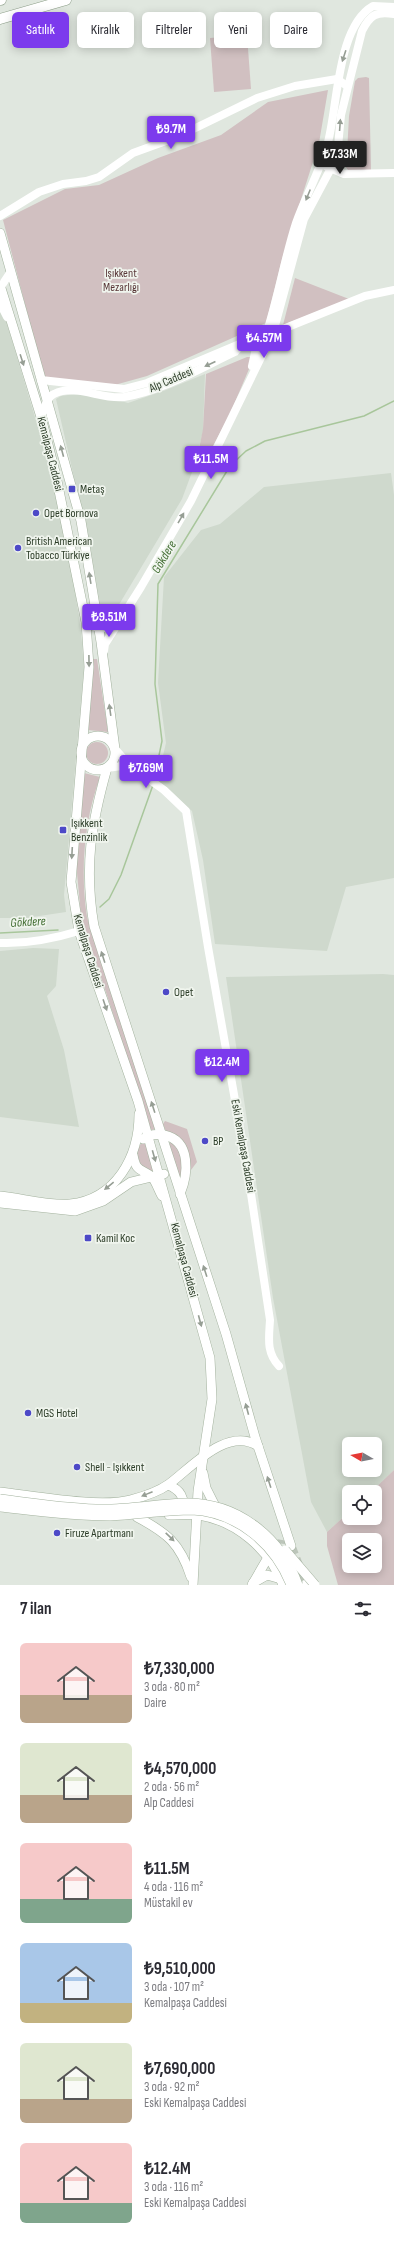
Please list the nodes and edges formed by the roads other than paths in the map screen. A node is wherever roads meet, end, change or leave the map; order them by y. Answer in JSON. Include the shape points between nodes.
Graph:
{"nodes":[{"id":1,"x":66,"y":0,"type":"edge"},
{"id":2,"x":394,"y":6,"type":"edge"},
{"id":3,"x":394,"y":14,"type":"edge"},
{"id":4,"x":0,"y":19,"type":"edge"},
{"id":5,"x":337,"y":79,"type":"junction"},
{"id":6,"x":347,"y":86,"type":"junction"},
{"id":7,"x":321,"y":164,"type":"junction"},
{"id":8,"x":331,"y":170,"type":"junction"},
{"id":9,"x":394,"y":173,"type":"edge"},
{"id":10,"x":0,"y":216,"type":"edge"},
{"id":11,"x":0,"y":233,"type":"edge"},
{"id":12,"x":10,"y":272,"type":"junction"},
{"id":13,"x":1,"y":284,"type":"edge"},
{"id":14,"x":15,"y":288,"type":"junction"},
{"id":15,"x":394,"y":290,"type":"edge"},
{"id":16,"x":0,"y":303,"type":"edge"},
{"id":17,"x":11,"y":323,"type":"junction"},
{"id":18,"x":273,"y":333,"type":"junction"},
{"id":19,"x":260,"y":337,"type":"junction"},
{"id":20,"x":244,"y":342,"type":"junction"},
{"id":21,"x":41,"y":380,"type":"junction"},
{"id":22,"x":244,"y":389,"type":"junction"},
{"id":23,"x":48,"y":399,"type":"junction"},
{"id":24,"x":41,"y":417,"type":"junction"},
{"id":25,"x":124,"y":611,"type":"junction"},
{"id":26,"x":86,"y":622,"type":"junction"},
{"id":27,"x":98,"y":630,"type":"junction"},
{"id":28,"x":103,"y":658,"type":"junction"},
{"id":29,"x":115,"y":749,"type":"junction"},
{"id":30,"x":81,"y":752,"type":"junction"},
{"id":31,"x":129,"y":765,"type":"junction"},
{"id":32,"x":107,"y":768,"type":"junction"},
{"id":33,"x":79,"y":931,"type":"junction"},
{"id":34,"x":0,"y":943,"type":"edge"},
{"id":35,"x":138,"y":1101,"type":"junction"},
{"id":36,"x":148,"y":1135,"type":"junction"},
{"id":37,"x":162,"y":1135,"type":"junction"},
{"id":38,"x":134,"y":1151,"type":"junction"},
{"id":39,"x":172,"y":1168,"type":"junction"},
{"id":40,"x":156,"y":1176,"type":"junction"},
{"id":41,"x":180,"y":1194,"type":"junction"},
{"id":42,"x":0,"y":1196,"type":"edge"},
{"id":43,"x":0,"y":1203,"type":"edge"},
{"id":44,"x":279,"y":1366,"type":"dead end"},
{"id":45,"x":258,"y":1446,"type":"junction"},
{"id":46,"x":202,"y":1457,"type":"junction"},
{"id":47,"x":168,"y":1485,"type":"junction"},
{"id":48,"x":0,"y":1492,"type":"edge"},
{"id":49,"x":0,"y":1499,"type":"edge"},
{"id":50,"x":0,"y":1507,"type":"edge"},
{"id":51,"x":0,"y":1510,"type":"edge"},
{"id":52,"x":169,"y":1515,"type":"junction"},
{"id":53,"x":196,"y":1515,"type":"junction"},
{"id":54,"x":137,"y":1517,"type":"junction"},
{"id":55,"x":280,"y":1518,"type":"junction"},
{"id":56,"x":234,"y":1529,"type":"junction"},
{"id":57,"x":269,"y":1537,"type":"junction"},
{"id":58,"x":282,"y":1540,"type":"tunnel mouth"},
{"id":59,"x":291,"y":1546,"type":"tunnel mouth"},
{"id":60,"x":267,"y":1554,"type":"junction"},
{"id":61,"x":282,"y":1582,"type":"edge"},
{"id":62,"x":252,"y":1584,"type":"edge"},
{"id":63,"x":193,"y":1585,"type":"edge"},
{"id":64,"x":290,"y":1585,"type":"edge"},
{"id":65,"x":306,"y":1585,"type":"edge"}],
"edges":[{"from":1,"to":4,"type":"highway"},
{"from":2,"to":5,"type":"main road","one_way":true,"via":[[373,6],[359,17]]},
{"from":3,"to":6,"type":"main road","via":[[377,14],[369,18],[356,48]]},
{"from":5,"to":6,"type":"main road"},
{"from":5,"to":7,"type":"main road","via":[[328,139]]},
{"from":5,"to":10,"type":"main road","via":[[295,86],[257,98],[177,137],[133,152],[99,178],[63,184],[39,192]]},
{"from":8,"to":6,"type":"main road","one_way":true,"via":[[337,157]]},
{"from":7,"to":8,"type":"main road"},
{"from":7,"to":19,"type":"main road","one_way":true,"via":[[296,221],[268,328]]},
{"from":8,"to":9,"type":"main road","via":[[344,174]]},
{"from":8,"to":18,"type":"main road","via":[[304,219]]},
{"from":11,"to":12,"type":"main road","name":"Kemalpaşa Caddesi"},
{"from":12,"to":13,"type":"main road"},
{"from":12,"to":14,"type":"main road","name":"Kemalpaşa Caddesi"},
{"from":13,"to":14,"type":"main road"},
{"from":13,"to":17,"type":"main road","name":"Kemalpaşa Caddesi"},
{"from":14,"to":21,"type":"main road","name":"Kemalpaşa Caddesi"},
{"from":15,"to":18,"type":"main road","name":"Alp Caddesi","via":[[365,296]]},
{"from":16,"to":17,"type":"main road"},
{"from":17,"to":24,"type":"main road","name":"Kemalpaşa Caddesi","one_way":true},
{"from":18,"to":19,"type":"main road","name":"Alp Caddesi"},
{"from":18,"to":22,"type":"main road"},
{"from":19,"to":20,"type":"main road","name":"Alp Caddesi"},
{"from":20,"to":21,"type":"main road","name":"Alp Caddesi","via":[[148,384],[124,389]]},
{"from":20,"to":22,"type":"main road","via":[[256,348]]},
{"from":20,"to":23,"type":"main road","name":"Alp Caddesi","one_way":true,"via":[[235,352],[154,390],[122,397],[70,390],[53,394]]},
{"from":21,"to":23,"type":"main road","name":"Kemalpaşa Caddesi"},
{"from":25,"to":22,"type":"main road","one_way":true,"via":[[141,587],[191,501]]},
{"from":23,"to":24,"type":"main road"},
{"from":27,"to":23,"type":"main road","name":"Kemalpaşa Caddesi","one_way":true,"via":[[81,522]]},
{"from":24,"to":26,"type":"main road","name":"Kemalpaşa Caddesi","via":[[68,528]]},
{"from":25,"to":27,"type":"main road","via":[[109,627]]},
{"from":25,"to":28,"type":"main road","via":[[105,644]]},
{"from":26,"to":27,"type":"main road"},
{"from":26,"to":30,"type":"main road","name":"Kemalpaşa Caddesi","one_way":true,"via":[[89,667]]},
{"from":27,"to":28,"type":"main road","name":"Kemalpaşa Caddesi"},
{"from":29,"to":28,"type":"main road","name":"Kemalpaşa Caddesi","one_way":true},
{"from":29,"to":30,"type":"main road","via":[[109,740],[99,736],[85,742]]},
{"from":29,"to":31,"type":"main road","name":"Eski Kemalpaşa Caddesi"},
{"from":29,"to":32,"type":"main road","via":[[114,760]]},
{"from":30,"to":32,"type":"main road","via":[[84,762],[92,769]]},
{"from":30,"to":33,"type":"main road","name":"Kemalpaşa Caddesi","one_way":true,"via":[[71,882]]},
{"from":31,"to":32,"type":"main road"},
{"from":31,"to":44,"type":"main road","name":"Eski Kemalpaşa Caddesi","via":[[164,790],[186,811],[250,1181],[270,1320],[268,1344],[272,1358]]},
{"from":37,"to":32,"type":"main road","name":"Kemalpaşa Caddesi","one_way":true,"via":[[98,943],[89,897],[93,821]]},
{"from":33,"to":34,"type":"main road","via":[[51,940],[19,944]]},
{"from":33,"to":35,"type":"main road","name":"Kemalpaşa Caddesi","one_way":true},
{"from":35,"to":36,"type":"main road","name":"Kemalpaşa Caddesi"},
{"from":35,"to":38,"type":"main road","via":[[139,1118]]},
{"from":36,"to":37,"type":"main road"},
{"from":36,"to":38,"type":"main road","via":[[139,1142]]},
{"from":36,"to":40,"type":"main road","name":"Kemalpaşa Caddesi","one_way":true},
{"from":37,"to":39,"type":"main road","name":"Kemalpaşa Caddesi"},
{"from":37,"to":41,"type":"main road","via":[[177,1142],[182,1149],[186,1171]]},
{"from":38,"to":40,"type":"main road","via":[[135,1163],[139,1169]]},
{"from":38,"to":42,"type":"main road","one_way":true,"via":[[123,1172],[113,1183],[86,1200],[64,1204]]},
{"from":39,"to":40,"type":"main road"},
{"from":39,"to":41,"type":"main road","name":"Kemalpaşa Caddesi"},
{"from":40,"to":43,"type":"main road","via":[[126,1184],[103,1201],[76,1211]]},
{"from":40,"to":46,"type":"main road","name":"Kemalpaşa Caddesi","one_way":true,"via":[[171,1213],[210,1358],[212,1399]]},
{"from":45,"to":41,"type":"main road","name":"Kemalpaşa Caddesi","one_way":true,"via":[[226,1334]]},
{"from":45,"to":46,"type":"main road","via":[[247,1442],[234,1442],[211,1450]]},
{"from":55,"to":45,"type":"main road","name":"Kemalpaşa Caddesi","one_way":true},
{"from":46,"to":47,"type":"main road"},
{"from":46,"to":53,"type":"main road","name":"Kemalpaşa Caddesi"},
{"from":46,"to":56,"type":"main road","via":[[208,1495],[220,1515]]},
{"from":47,"to":48,"type":"main road","one_way":true,"via":[[139,1497],[113,1502]]},
{"from":47,"to":52,"type":"main road","via":[[180,1492],[182,1503],[178,1511]]},
{"from":49,"to":57,"type":"main road","bridge":true,"via":[[102,1509],[186,1503],[210,1505],[228,1510],[247,1520]]},
{"from":50,"to":64,"type":"main road","bridge":true,"via":[[110,1516],[174,1510],[212,1513],[236,1522],[260,1538],[281,1564]]},
{"from":51,"to":54,"type":"main road","via":[[91,1519]]},
{"from":52,"to":53,"type":"main road"},
{"from":52,"to":54,"type":"main road"},
{"from":53,"to":56,"type":"main road","via":[[219,1521]]},
{"from":53,"to":63,"type":"main road","name":"Kemalpaşa Caddesi"},
{"from":54,"to":63,"type":"main road","one_way":true,"via":[[162,1530],[176,1544],[187,1565]]},
{"from":55,"to":58,"type":"main road"},
{"from":55,"to":59,"type":"main road","name":"Kemalpaşa Caddesi"},
{"from":56,"to":60,"type":"main road"},
{"from":57,"to":65,"type":"main road","bridge":true},
{"from":57,"to":65,"type":"main road","bridge":true,"via":[[299,1564]]},
{"from":60,"to":61,"type":"main road"},
{"from":60,"to":62,"type":"main road"},
{"from":61,"to":62,"type":"main road","via":[[267,1575]]}]}
